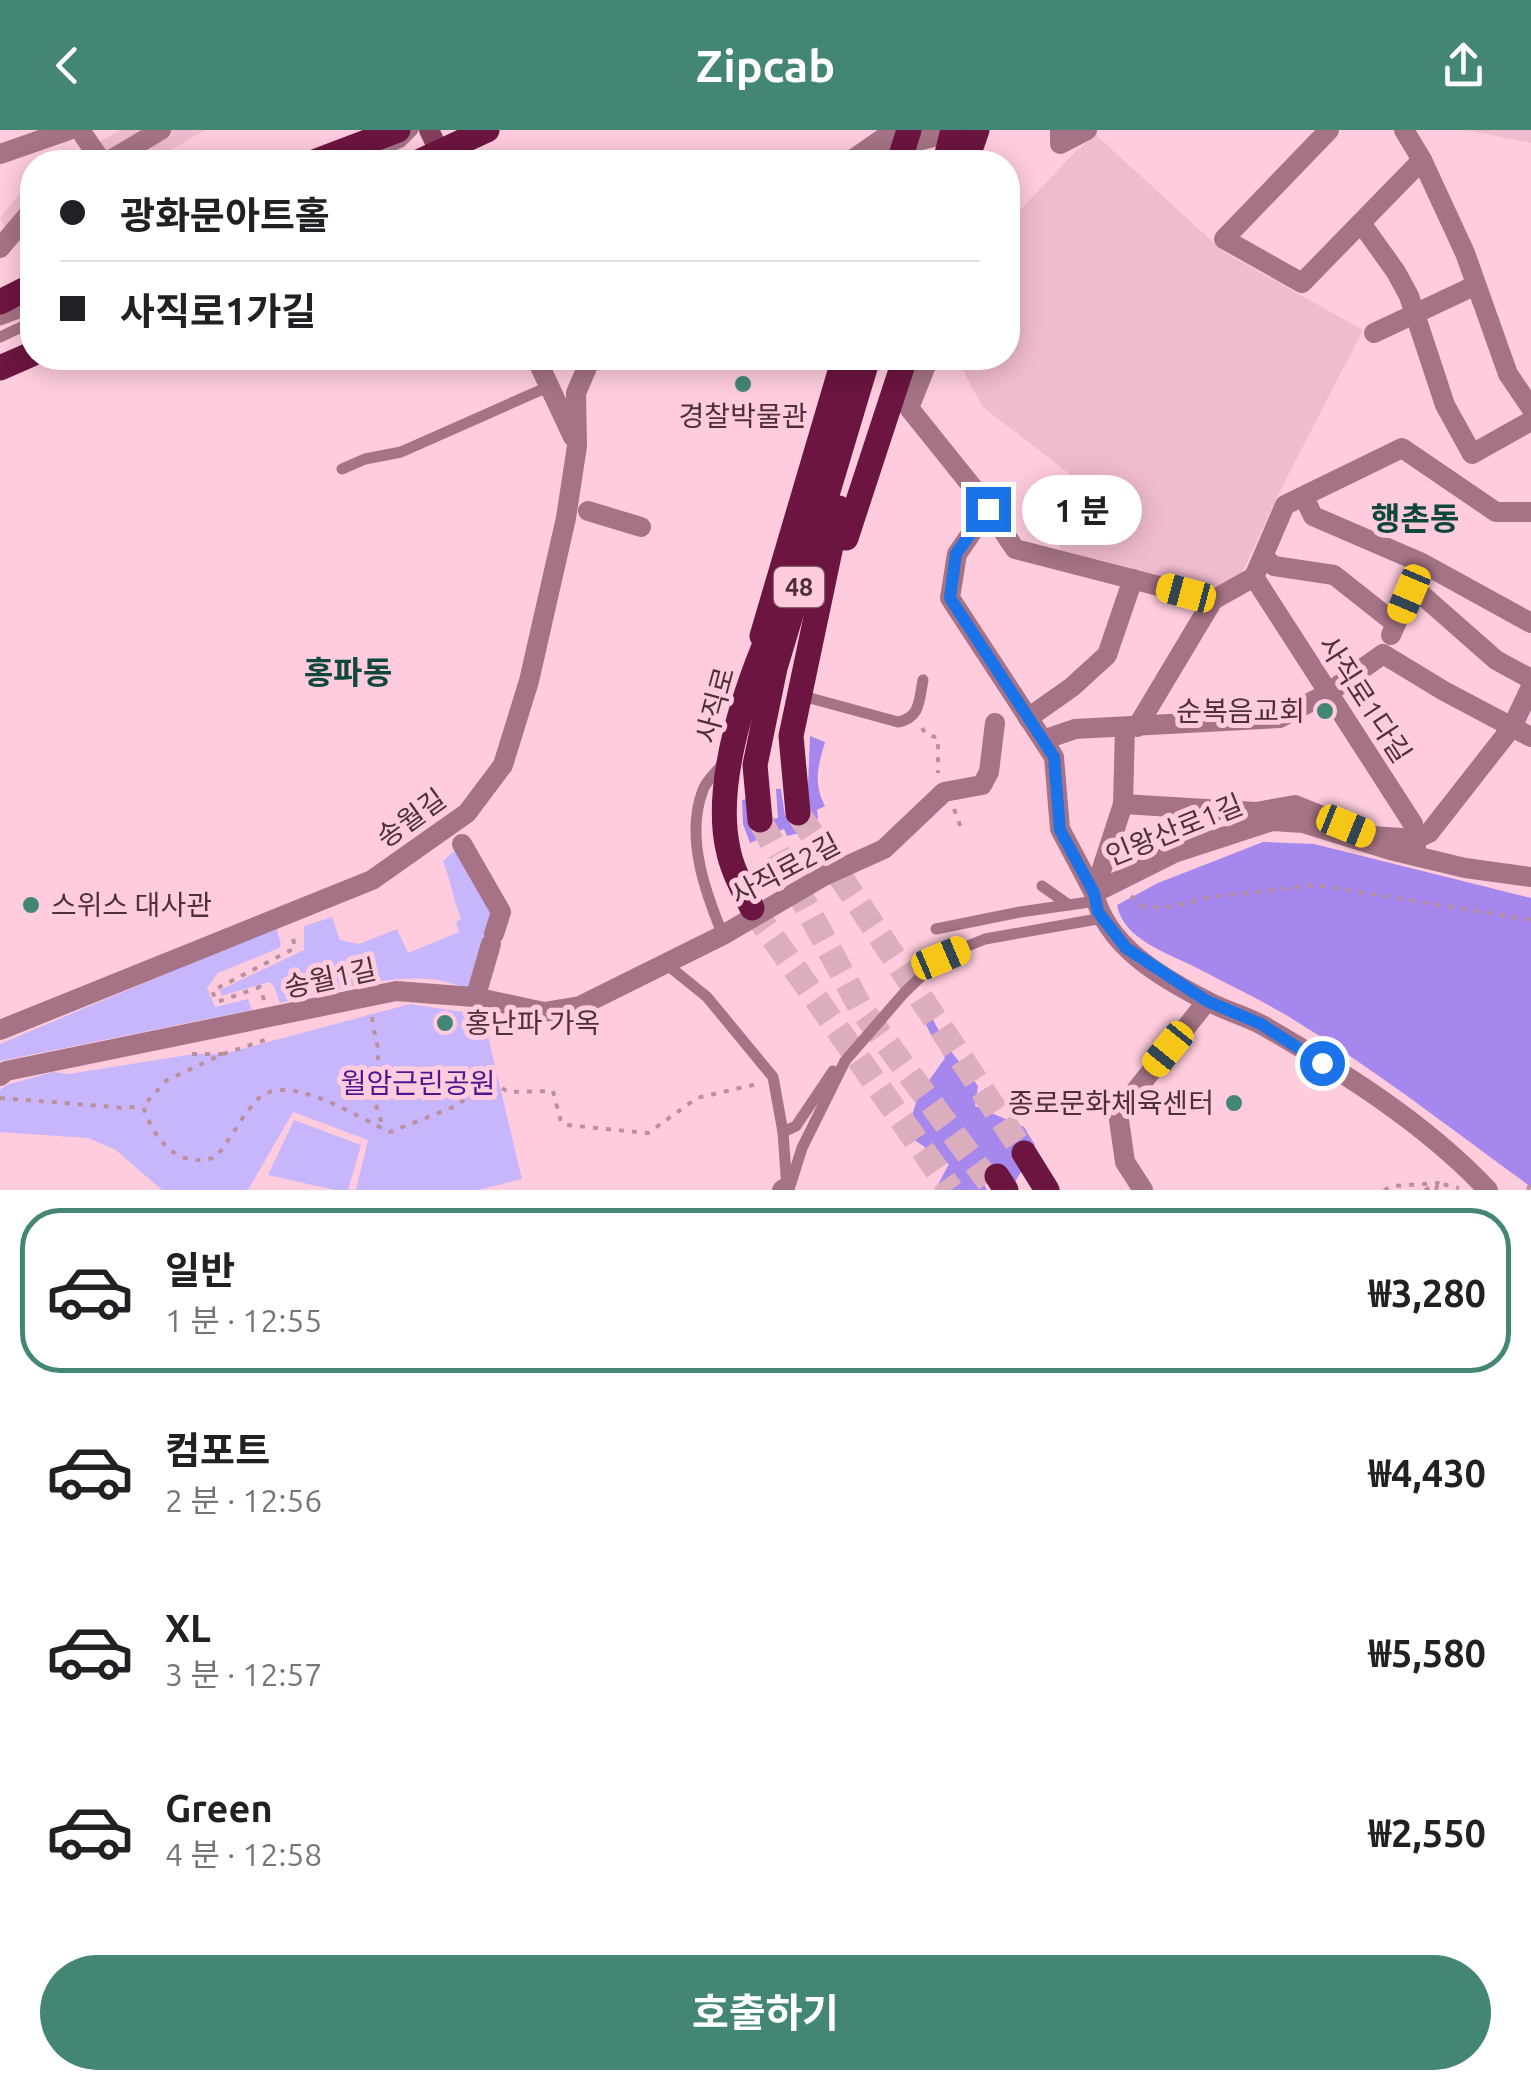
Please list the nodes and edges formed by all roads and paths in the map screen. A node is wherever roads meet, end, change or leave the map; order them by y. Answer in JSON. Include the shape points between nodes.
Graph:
{"nodes":[{"id":1,"x":70,"y":130,"type":"edge"},
{"id":2,"x":80,"y":130,"type":"edge"},
{"id":3,"x":161,"y":130,"type":"edge"},
{"id":4,"x":398,"y":130,"type":"edge"},
{"id":5,"x":414,"y":130,"type":"edge"},
{"id":6,"x":488,"y":130,"type":"edge"},
{"id":7,"x":1060,"y":130,"type":"edge"},
{"id":8,"x":1087,"y":130,"type":"edge"},
{"id":9,"x":1329,"y":130,"type":"edge"},
{"id":10,"x":1404,"y":130,"type":"edge"},
{"id":11,"x":902,"y":142,"type":"edge"},
{"id":12,"x":964,"y":145,"type":"edge"},
{"id":13,"x":96,"y":150,"type":"edge"},
{"id":14,"x":126,"y":150,"type":"edge"},
{"id":15,"x":346,"y":150,"type":"edge"},
{"id":16,"x":384,"y":150,"type":"edge"},
{"id":17,"x":438,"y":150,"type":"edge"},
{"id":18,"x":0,"y":154,"type":"edge"},
{"id":19,"x":1422,"y":160,"type":"junction"},
{"id":20,"x":20,"y":222,"type":"edge"},
{"id":21,"x":1361,"y":223,"type":"junction"},
{"id":22,"x":1,"y":242,"type":"edge"},
{"id":23,"x":1476,"y":285,"type":"junction"},
{"id":24,"x":1414,"y":314,"type":"junction"},
{"id":25,"x":1374,"y":333,"type":"dead end"},
{"id":26,"x":542,"y":370,"type":"edge"},
{"id":27,"x":586,"y":370,"type":"edge"},
{"id":28,"x":840,"y":370,"type":"edge"},
{"id":29,"x":864,"y":370,"type":"edge"},
{"id":30,"x":882,"y":370,"type":"edge"},
{"id":31,"x":900,"y":370,"type":"edge"},
{"id":32,"x":924,"y":370,"type":"edge"},
{"id":33,"x":550,"y":386,"type":"junction"},
{"id":34,"x":1531,"y":408,"type":"edge"},
{"id":35,"x":1531,"y":421,"type":"edge"},
{"id":36,"x":577,"y":446,"type":"junction"},
{"id":37,"x":342,"y":470,"type":"dead end"},
{"id":38,"x":1304,"y":497,"type":"junction"},
{"id":39,"x":839,"y":508,"type":"junction"},
{"id":40,"x":988,"y":509,"type":"junction"},
{"id":41,"x":588,"y":510,"type":"dead end"},
{"id":42,"x":1531,"y":512,"type":"edge"},
{"id":43,"x":818,"y":525,"type":"junction"},
{"id":44,"x":640,"y":526,"type":"dead end"},
{"id":45,"x":1263,"y":557,"type":"junction"},
{"id":46,"x":1428,"y":567,"type":"junction"},
{"id":47,"x":1254,"y":577,"type":"junction"},
{"id":48,"x":1133,"y":579,"type":"junction"},
{"id":49,"x":1414,"y":588,"type":"junction"},
{"id":50,"x":1213,"y":600,"type":"junction"},
{"id":51,"x":817,"y":623,"type":"junction"},
{"id":52,"x":1531,"y":623,"type":"edge"},
{"id":53,"x":1396,"y":624,"type":"junction"},
{"id":54,"x":1383,"y":654,"type":"junction"},
{"id":55,"x":751,"y":674,"type":"junction"},
{"id":56,"x":1531,"y":679,"type":"edge"},
{"id":57,"x":922,"y":680,"type":"dead end"},
{"id":58,"x":1531,"y":687,"type":"edge"},
{"id":59,"x":1328,"y":693,"type":"junction"},
{"id":60,"x":798,"y":695,"type":"junction"},
{"id":61,"x":912,"y":716,"type":"junction"},
{"id":62,"x":1028,"y":718,"type":"junction"},
{"id":63,"x":994,"y":723,"type":"dead end"},
{"id":64,"x":1132,"y":727,"type":"junction"},
{"id":65,"x":1512,"y":727,"type":"junction"},
{"id":66,"x":938,"y":738,"type":"dead end"},
{"id":67,"x":1531,"y":738,"type":"edge"},
{"id":68,"x":1043,"y":740,"type":"junction"},
{"id":69,"x":731,"y":754,"type":"junction"},
{"id":70,"x":1123,"y":804,"type":"junction"},
{"id":71,"x":777,"y":817,"type":"junction"},
{"id":72,"x":462,"y":844,"type":"dead end"},
{"id":73,"x":1416,"y":848,"type":"junction"},
{"id":74,"x":1531,"y":877,"type":"edge"},
{"id":75,"x":1042,"y":886,"type":"dead end"},
{"id":76,"x":1121,"y":901,"type":"dead end"},
{"id":77,"x":1098,"y":904,"type":"junction"},
{"id":78,"x":1069,"y":905,"type":"junction"},
{"id":79,"x":752,"y":908,"type":"tunnel mouth"},
{"id":80,"x":288,"y":913,"type":"junction"},
{"id":81,"x":1531,"y":920,"type":"edge"},
{"id":82,"x":936,"y":929,"type":"dead end"},
{"id":83,"x":723,"y":935,"type":"junction"},
{"id":84,"x":666,"y":963,"type":"junction"},
{"id":85,"x":477,"y":992,"type":"dead end"},
{"id":86,"x":1207,"y":1001,"type":"junction"},
{"id":87,"x":372,"y":1017,"type":"dead end"},
{"id":88,"x":270,"y":1019,"type":"junction"},
{"id":89,"x":3,"y":1027,"type":"edge"},
{"id":90,"x":176,"y":1057,"type":"dead end"},
{"id":91,"x":841,"y":1059,"type":"dead end"},
{"id":92,"x":0,"y":1076,"type":"edge"},
{"id":93,"x":764,"y":1082,"type":"dead end"},
{"id":94,"x":0,"y":1098,"type":"edge"},
{"id":95,"x":143,"y":1106,"type":"junction"},
{"id":96,"x":384,"y":1130,"type":"junction"},
{"id":97,"x":783,"y":1132,"type":"junction"},
{"id":98,"x":1024,"y":1153,"type":"tunnel mouth"},
{"id":99,"x":1531,"y":1181,"type":"edge"},
{"id":100,"x":1438,"y":1182,"type":"junction"},
{"id":101,"x":785,"y":1189,"type":"edge"},
{"id":102,"x":1047,"y":1190,"type":"edge"},
{"id":103,"x":1143,"y":1190,"type":"edge"},
{"id":104,"x":1384,"y":1190,"type":"edge"},
{"id":105,"x":1425,"y":1190,"type":"edge"},
{"id":106,"x":1436,"y":1190,"type":"edge"},
{"id":107,"x":1488,"y":1190,"type":"edge"},
{"id":108,"x":1528,"y":1190,"type":"edge"}],
"edges":[{"from":1,"to":18,"type":"street"},
{"from":2,"to":13,"type":"street"},
{"from":3,"to":14,"type":"street"},
{"from":4,"to":15,"type":"main road"},
{"from":5,"to":16,"type":"lane"},
{"from":6,"to":17,"type":"main road"},
{"from":7,"to":8,"type":"street","via":[[1060,144]]},
{"from":9,"to":21,"type":"street","via":[[1224,238],[1302,283]]},
{"from":10,"to":19,"type":"street"},
{"from":11,"to":12,"type":"street","via":[[938,136]]},
{"from":19,"to":21,"type":"street"},
{"from":19,"to":23,"type":"street"},
{"from":20,"to":22,"type":"street"},
{"from":21,"to":24,"type":"street","via":[[1396,272]]},
{"from":23,"to":24,"type":"street"},
{"from":23,"to":34,"type":"street","via":[[1508,374]]},
{"from":24,"to":25,"type":"street"},
{"from":24,"to":35,"type":"street","via":[[1444,405],[1472,454]]},
{"from":26,"to":33,"type":"street"},
{"from":27,"to":36,"type":"street","name":"송월길","via":[[576,394]]},
{"from":28,"to":55,"type":"main road"},
{"from":29,"to":43,"type":"main road","name":"사직로","number":"48"},
{"from":30,"to":39,"type":"main road","number":"48"},
{"from":31,"to":51,"type":"main road"},
{"from":32,"to":40,"type":"street","via":[[909,408]]},
{"from":33,"to":36,"type":"street"},
{"from":33,"to":37,"type":"lane","via":[[401,452]]},
{"from":36,"to":80,"type":"street","name":"송월길","via":[[550,595],[503,764],[466,813],[372,880]]},
{"from":38,"to":42,"type":"street","via":[[1402,448],[1496,512]]},
{"from":38,"to":45,"type":"street","via":[[1285,505]]},
{"from":38,"to":46,"type":"street","via":[[1313,516]]},
{"from":39,"to":51,"type":"main road","number":"48"},
{"from":39,"to":71,"type":"main road","number":"48","via":[[774,713],[768,787]]},
{"from":40,"to":48,"type":"street","via":[[1015,549]]},
{"from":40,"to":62,"type":"street","via":[[956,554],[950,598]]},
{"from":41,"to":44,"type":"street"},
{"from":43,"to":55,"type":"main road","name":"사직로"},
{"from":43,"to":71,"type":"main road","name":"사직로","number":"48","via":[[757,744],[755,766]]},
{"from":45,"to":47,"type":"street"},
{"from":45,"to":53,"type":"street","via":[[1274,566],[1334,575]]},
{"from":46,"to":49,"type":"street"},
{"from":46,"to":52,"type":"street"},
{"from":47,"to":50,"type":"street"},
{"from":47,"to":59,"type":"street","name":"사직로1다길"},
{"from":48,"to":50,"type":"street"},
{"from":48,"to":62,"type":"street","via":[[1107,655]]},
{"from":49,"to":53,"type":"street"},
{"from":49,"to":56,"type":"street","via":[[1496,660]]},
{"from":50,"to":64,"type":"street"},
{"from":51,"to":60,"type":"main road","number":"48"},
{"from":53,"to":54,"type":"street"},
{"from":54,"to":59,"type":"street"},
{"from":54,"to":65,"type":"street"},
{"from":55,"to":69,"type":"main road","name":"사직로"},
{"from":57,"to":61,"type":"lane"},
{"from":58,"to":65,"type":"street"},
{"from":59,"to":64,"type":"street","via":[[1280,718]]},
{"from":59,"to":73,"type":"street","name":"사직로1다길","via":[[1412,824]]},
{"from":60,"to":61,"type":"lane","via":[[898,722]]},
{"from":60,"to":71,"type":"main road","number":"48"},
{"from":61,"to":66,"type":"path"},
{"from":62,"to":68,"type":"street"},
{"from":63,"to":83,"type":"street","name":"사직로2길","via":[[982,785],[944,792],[884,849]]},
{"from":64,"to":68,"type":"street","via":[[1076,730]]},
{"from":64,"to":70,"type":"street"},
{"from":65,"to":67,"type":"street"},
{"from":65,"to":73,"type":"street"},
{"from":68,"to":77,"type":"street","via":[[1054,757],[1060,830]]},
{"from":69,"to":79,"type":"main road","name":"사직로","via":[[728,851]]},
{"from":69,"to":83,"type":"lane","name":"사직로2길","via":[[703,788],[698,823],[703,880]]},
{"from":70,"to":73,"type":"street","via":[[1256,812],[1295,805]]},
{"from":70,"to":77,"type":"street"},
{"from":72,"to":85,"type":"street","via":[[501,912]]},
{"from":73,"to":74,"type":"street","name":"인왕산로1길"},
{"from":73,"to":77,"type":"street","name":"인왕산로1길","via":[[1272,820],[1174,853]]},
{"from":75,"to":78,"type":"lane"},
{"from":76,"to":81,"type":"path","via":[[1134,894],[1144,907],[1170,907],[1318,886]]},
{"from":77,"to":78,"type":"lane"},
{"from":77,"to":86,"type":"street","via":[[1126,948]]},
{"from":77,"to":101,"type":"lane","via":[[941,958],[844,1061]]},
{"from":78,"to":82,"type":"lane"},
{"from":80,"to":88,"type":"path","via":[[295,948],[212,991],[216,1002],[260,987]]},
{"from":80,"to":89,"type":"street","name":"송월길"},
{"from":83,"to":84,"type":"street","name":"송월1길"},
{"from":84,"to":88,"type":"street","name":"송월1길","via":[[580,1006],[544,1012],[396,992]]},
{"from":84,"to":97,"type":"lane","via":[[707,997],[773,1077]]},
{"from":86,"to":103,"type":"street","via":[[1118,1113],[1125,1162]]},
{"from":86,"to":107,"type":"street","via":[[1261,1024],[1384,1102]]},
{"from":87,"to":96,"type":"path","via":[[381,1047],[370,1084]]},
{"from":88,"to":92,"type":"street","name":"송월1길"},
{"from":90,"to":95,"type":"path","via":[[223,1054],[167,1080]]},
{"from":91,"to":97,"type":"lane","via":[[796,1126]]},
{"from":93,"to":96,"type":"path","via":[[697,1098],[648,1133],[566,1125],[554,1091],[508,1092],[490,1080],[456,1106]]},
{"from":94,"to":95,"type":"path"},
{"from":95,"to":96,"type":"path","via":[[165,1148],[189,1161],[216,1157],[259,1097],[274,1090],[314,1096]]},
{"from":97,"to":101,"type":"lane"},
{"from":98,"to":102,"type":"main road"},
{"from":99,"to":108,"type":"path"},
{"from":100,"to":104,"type":"path"},
{"from":100,"to":105,"type":"path"},
{"from":100,"to":106,"type":"path"}]}
